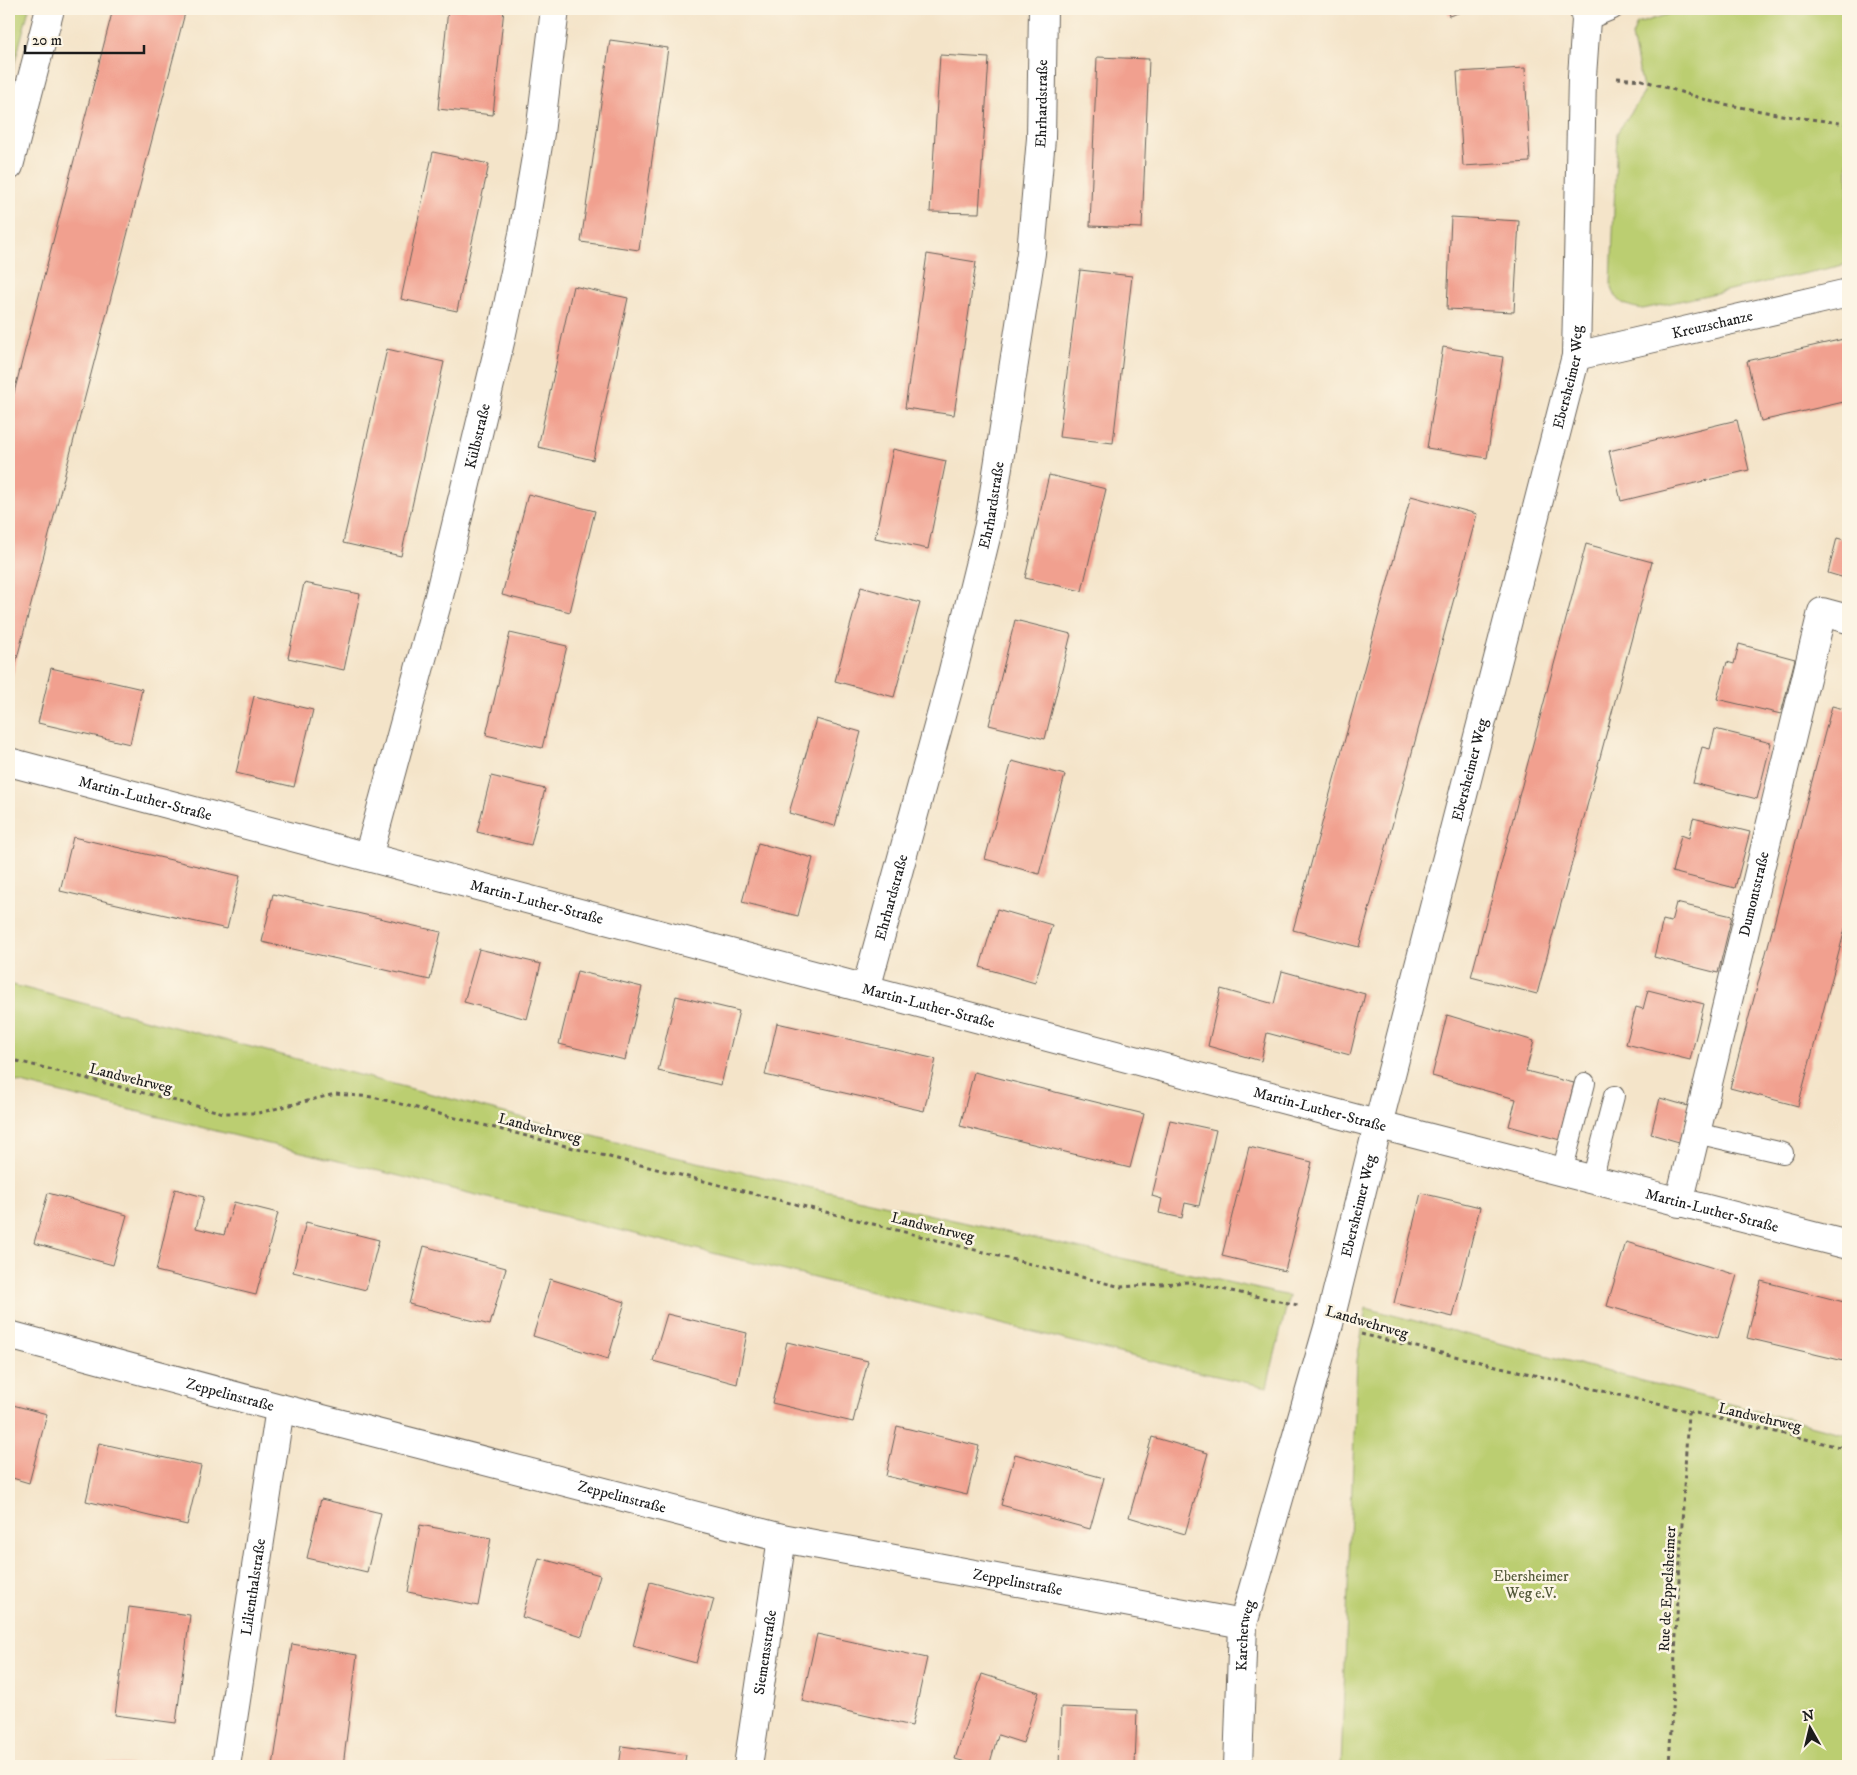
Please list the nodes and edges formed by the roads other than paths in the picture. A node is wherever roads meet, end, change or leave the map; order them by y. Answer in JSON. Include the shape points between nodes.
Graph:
{"nodes":[{"id":1,"x":50,"y":9,"type":"edge"},
{"id":2,"x":555,"y":9,"type":"edge"},
{"id":3,"x":1043,"y":9,"type":"edge"},
{"id":4,"x":1613,"y":9,"type":"edge"},
{"id":5,"x":1585,"y":14,"type":"edge"},
{"id":6,"x":9,"y":166,"type":"edge"},
{"id":7,"x":1848,"y":293,"type":"edge"},
{"id":8,"x":1576,"y":356,"type":"junction"},
{"id":9,"x":1848,"y":619,"type":"edge"},
{"id":10,"x":9,"y":762,"type":"edge"},
{"id":11,"x":368,"y":857,"type":"junction"},
{"id":12,"x":866,"y":989,"type":"junction"},
{"id":13,"x":1585,"y":1083,"type":"dead end"},
{"id":14,"x":1614,"y":1096,"type":"dead end"},
{"id":15,"x":1378,"y":1125,"type":"junction"},
{"id":16,"x":1696,"y":1133,"type":"junction"},
{"id":17,"x":1784,"y":1153,"type":"dead end"},
{"id":18,"x":1562,"y":1172,"type":"junction"},
{"id":19,"x":1592,"y":1180,"type":"junction"},
{"id":20,"x":1679,"y":1203,"type":"junction"},
{"id":21,"x":1848,"y":1245,"type":"edge"},
{"id":22,"x":9,"y":1335,"type":"edge"},
{"id":23,"x":280,"y":1408,"type":"junction"},
{"id":24,"x":1276,"y":1508,"type":"joint"},
{"id":25,"x":782,"y":1538,"type":"junction"},
{"id":26,"x":1243,"y":1624,"type":"junction"},
{"id":27,"x":226,"y":1766,"type":"edge"},
{"id":28,"x":748,"y":1766,"type":"edge"},
{"id":29,"x":1238,"y":1766,"type":"edge"}],
"edges":[{"from":1,"to":6,"type":"street"},
{"from":2,"to":11,"type":"street","name":"Külbstraße","via":[[523,234],[501,338],[439,596]]},
{"from":3,"to":12,"type":"street","name":"Ehrhardstraße","via":[[1040,138],[1031,253],[989,525],[951,679]]},
{"from":4,"to":5,"type":"lane","name":"Ebersheimer Weg"},
{"from":5,"to":8,"type":"street","name":"Ebersheimer Weg"},
{"from":7,"to":8,"type":"street","name":"Kreuzschanze"},
{"from":8,"to":15,"type":"street","name":"Ebersheimer Weg"},
{"from":9,"to":16,"type":"street","name":"Dumontstraße","via":[[1822,612]]},
{"from":10,"to":11,"type":"street","name":"Martin-Luther-Straße"},
{"from":11,"to":12,"type":"street","name":"Martin-Luther-Straße"},
{"from":12,"to":15,"type":"street","name":"Martin-Luther-Straße"},
{"from":13,"to":18,"type":"lane"},
{"from":14,"to":19,"type":"lane"},
{"from":15,"to":18,"type":"street","name":"Martin-Luther-Straße"},
{"from":15,"to":24,"type":"street","name":"Ebersheimer Weg","via":[[1329,1324]]},
{"from":16,"to":17,"type":"lane"},
{"from":16,"to":20,"type":"street","name":"Dumontstraße"},
{"from":18,"to":19,"type":"street","name":"Martin-Luther-Straße"},
{"from":19,"to":20,"type":"street","name":"Martin-Luther-Straße"},
{"from":20,"to":21,"type":"street","name":"Martin-Luther-Straße"},
{"from":22,"to":23,"type":"street","name":"Zeppelinstraße"},
{"from":23,"to":25,"type":"street","name":"Zeppelinstraße"},
{"from":23,"to":27,"type":"street","name":"Lilienthalstraße"},
{"from":24,"to":26,"type":"street","name":"Karcherweg"},
{"from":25,"to":26,"type":"street","name":"Zeppelinstraße"},
{"from":25,"to":28,"type":"street","name":"Siemensstraße"},
{"from":26,"to":29,"type":"street","name":"Karcherweg"}]}
